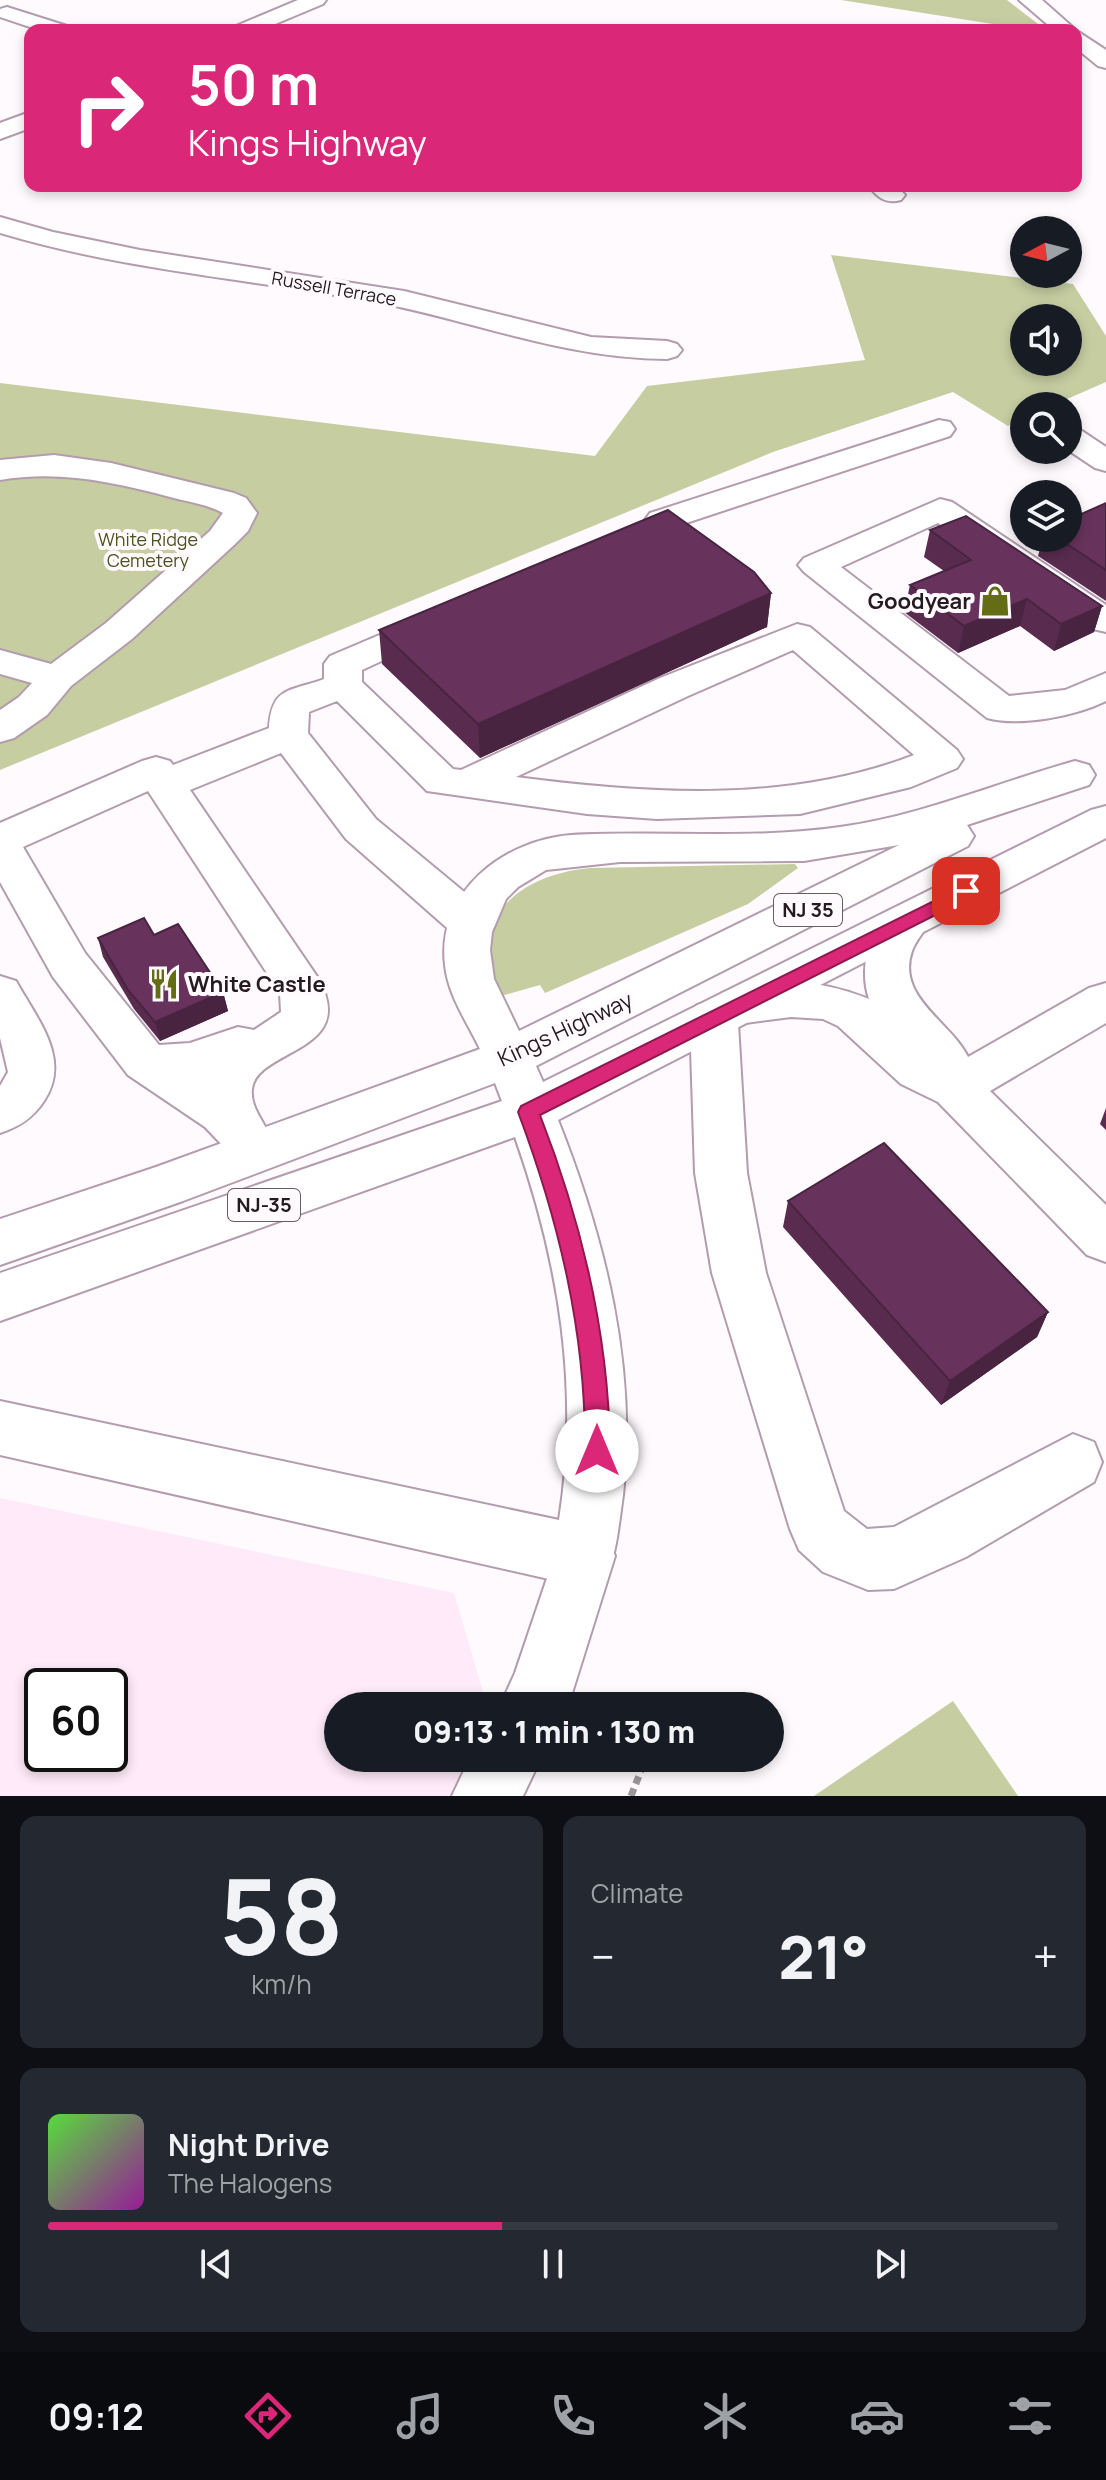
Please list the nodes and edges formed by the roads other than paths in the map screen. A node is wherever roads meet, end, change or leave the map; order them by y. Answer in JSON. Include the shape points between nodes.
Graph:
{"nodes":[{"id":1,"x":316,"y":0,"type":"edge"},
{"id":2,"x":1029,"y":0,"type":"edge"},
{"id":3,"x":7,"y":13,"type":"dead end"},
{"id":4,"x":41,"y":24,"type":"edge"},
{"id":5,"x":258,"y":24,"type":"edge"},
{"id":6,"x":1059,"y":24,"type":"edge"},
{"id":7,"x":1082,"y":42,"type":"edge"},
{"id":8,"x":1106,"y":61,"type":"edge"},
{"id":9,"x":24,"y":110,"type":"edge"},
{"id":10,"x":0,"y":132,"type":"edge"},
{"id":11,"x":0,"y":225,"type":"edge"},
{"id":12,"x":667,"y":350,"type":"dead end"},
{"id":13,"x":1106,"y":425,"type":"edge"},
{"id":14,"x":939,"y":429,"type":"dead end"},
{"id":15,"x":1106,"y":461,"type":"edge"},
{"id":16,"x":0,"y":470,"type":"edge"},
{"id":17,"x":699,"y":546,"type":"edge"},
{"id":18,"x":459,"y":611,"type":"edge"},
{"id":19,"x":1106,"y":621,"type":"edge"},
{"id":20,"x":0,"y":662,"type":"edge"},
{"id":21,"x":57,"y":678,"type":"junction"},
{"id":22,"x":343,"y":685,"type":"junction"},
{"id":23,"x":1089,"y":693,"type":"edge"},
{"id":24,"x":1106,"y":727,"type":"edge"},
{"id":25,"x":0,"y":729,"type":"edge"},
{"id":26,"x":288,"y":735,"type":"junction"},
{"id":27,"x":1091,"y":767,"type":"edge"},
{"id":28,"x":165,"y":784,"type":"junction"},
{"id":29,"x":466,"y":784,"type":"junction"},
{"id":30,"x":1106,"y":820,"type":"edge"},
{"id":31,"x":0,"y":841,"type":"edge"},
{"id":32,"x":910,"y":919,"type":"junction"},
{"id":33,"x":470,"y":922,"type":"junction"},
{"id":34,"x":0,"y":994,"type":"edge"},
{"id":35,"x":1106,"y":1001,"type":"edge"},
{"id":36,"x":726,"y":1012,"type":"junction"},
{"id":37,"x":256,"y":1049,"type":"junction"},
{"id":38,"x":509,"y":1058,"type":"junction"},
{"id":39,"x":148,"y":1065,"type":"junction"},
{"id":40,"x":955,"y":1088,"type":"junction"},
{"id":41,"x":528,"y":1112,"type":"junction"},
{"id":42,"x":0,"y":1113,"type":"edge"},
{"id":43,"x":246,"y":1135,"type":"junction"},
{"id":44,"x":1106,"y":1239,"type":"edge"},
{"id":45,"x":0,"y":1242,"type":"edge"},
{"id":46,"x":0,"y":1297,"type":"edge"},
{"id":47,"x":0,"y":1428,"type":"edge"},
{"id":48,"x":1073,"y":1462,"type":"dead end"},
{"id":49,"x":584,"y":1556,"type":"junction"},
{"id":50,"x":540,"y":1692,"type":"edge"},
{"id":51,"x":500,"y":1772,"type":"edge"},
{"id":52,"x":486,"y":1796,"type":"edge"}],
"edges":[{"from":1,"to":5,"type":"main road"},
{"from":2,"to":6,"type":"main road"},
{"from":3,"to":4,"type":"main road"},
{"from":7,"to":8,"type":"main road"},
{"from":9,"to":10,"type":"main road"},
{"from":11,"to":12,"type":"main road","name":"Russell Terrace","via":[[91,250],[377,294],[591,346]]},
{"from":13,"to":15,"type":"main road","via":[[1071,438]]},
{"from":14,"to":17,"type":"main road","via":[[648,526]]},
{"from":16,"to":21,"type":"main road","via":[[49,465],[95,471],[222,500],[240,513],[222,538],[119,631]]},
{"from":18,"to":22,"type":"main road","via":[[343,664]]},
{"from":19,"to":23,"type":"main road","via":[[940,509],[816,565],[1001,709]]},
{"from":20,"to":21,"type":"main road"},
{"from":21,"to":25,"type":"main road","via":[[33,706]]},
{"from":22,"to":26,"type":"main road","via":[[290,705]]},
{"from":22,"to":29,"type":"main road","via":[[441,781]]},
{"from":23,"to":24,"type":"main road"},
{"from":26,"to":28,"type":"main road"},
{"from":26,"to":33,"type":"main road","via":[[361,829]]},
{"from":27,"to":33,"type":"main road","via":[[887,835],[803,847],[618,847],[551,853],[518,864],[494,883]]},
{"from":27,"to":38,"type":"main road","name":"Kings Highway","number":"NJ 35"},
{"from":28,"to":31,"type":"main road","via":[[156,771]]},
{"from":28,"to":37,"type":"main road","via":[[302,990],[305,1015],[295,1028]]},
{"from":29,"to":29,"type":"main road","via":[[657,805],[800,800],[897,777],[943,759],[788,624],[674,687]]},
{"from":30,"to":32,"type":"main road","number":"NJ 35"},
{"from":31,"to":39,"type":"main road","via":[[69,965]]},
{"from":32,"to":36,"type":"main road","number":"NJ 35"},
{"from":32,"to":40,"type":"main road","via":[[891,946],[885,972],[891,997],[945,1058]]},
{"from":33,"to":38,"type":"main road","via":[[466,954],[473,985]]},
{"from":34,"to":42,"type":"main road","via":[[33,1061],[32,1082],[20,1101]]},
{"from":35,"to":40,"type":"main road"},
{"from":36,"to":40,"type":"main road","via":[[791,999],[828,1002],[855,1013],[918,1070]]},
{"from":36,"to":41,"type":"main road","number":"NJ 35"},
{"from":36,"to":48,"type":"main road","via":[[721,1173],[739,1273],[820,1529],[839,1549],[878,1561],[922,1548]]},
{"from":37,"to":39,"type":"main road","via":[[238,1046],[190,1062]]},
{"from":37,"to":43,"type":"main road","via":[[232,1073],[228,1093]]},
{"from":38,"to":41,"type":"main road"},
{"from":38,"to":43,"type":"main road","name":"Kings Highway","number":"NJ 35"},
{"from":39,"to":43,"type":"main road"},
{"from":40,"to":44,"type":"main road"},
{"from":41,"to":46,"type":"main road","number":"NJ-35"},
{"from":41,"to":49,"type":"main road","via":[[570,1235],[592,1341],[597,1451]]},
{"from":43,"to":45,"type":"main road","name":"Kings Highway","number":"NJ 35"},
{"from":47,"to":49,"type":"main road"},
{"from":49,"to":50,"type":"main road"},
{"from":51,"to":52,"type":"main road"}]}
